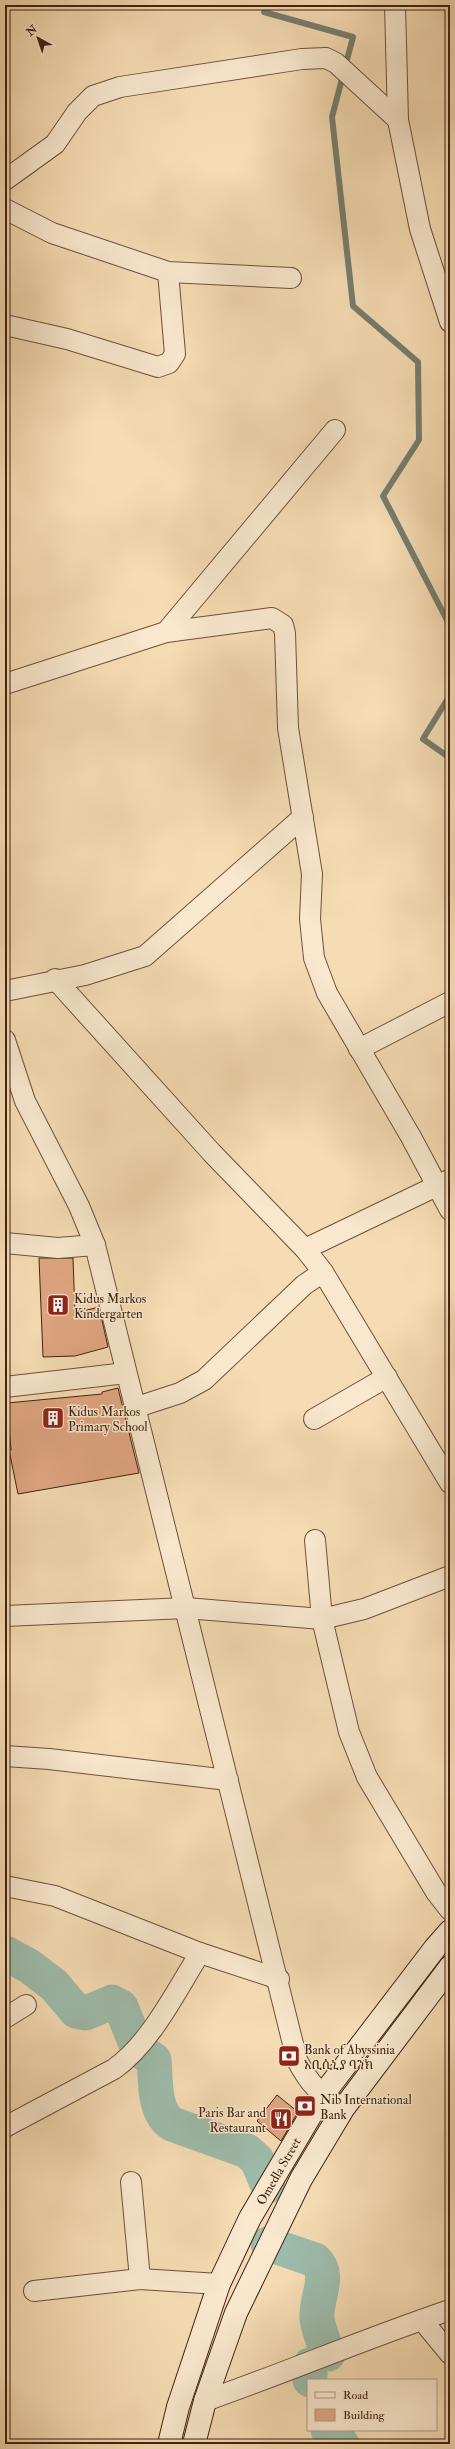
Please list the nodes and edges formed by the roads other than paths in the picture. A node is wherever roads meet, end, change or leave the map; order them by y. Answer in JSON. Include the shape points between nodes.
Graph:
{"nodes":[{"id":1,"x":395,"y":5,"type":"edge"},
{"id":2,"x":398,"y":120,"type":"junction"},
{"id":3,"x":5,"y":180,"type":"edge"},
{"id":4,"x":5,"y":209,"type":"edge"},
{"id":5,"x":168,"y":272,"type":"junction"},
{"id":6,"x":291,"y":278,"type":"dead end"},
{"id":7,"x":449,"y":320,"type":"edge"},
{"id":8,"x":5,"y":325,"type":"edge"},
{"id":9,"x":335,"y":430,"type":"dead end"},
{"id":10,"x":166,"y":632,"type":"junction"},
{"id":11,"x":5,"y":684,"type":"edge"},
{"id":12,"x":303,"y":817,"type":"junction"},
{"id":13,"x":55,"y":979,"type":"junction"},
{"id":14,"x":5,"y":990,"type":"edge"},
{"id":15,"x":450,"y":1002,"type":"edge"},
{"id":16,"x":5,"y":1040,"type":"edge"},
{"id":17,"x":359,"y":1049,"type":"junction"},
{"id":18,"x":444,"y":1183,"type":"edge"},
{"id":19,"x":450,"y":1210,"type":"edge"},
{"id":20,"x":5,"y":1244,"type":"edge"},
{"id":21,"x":95,"y":1246,"type":"junction"},
{"id":22,"x":305,"y":1249,"type":"junction"},
{"id":23,"x":323,"y":1272,"type":"junction"},
{"id":24,"x":126,"y":1373,"type":"junction"},
{"id":25,"x":387,"y":1377,"type":"junction"},
{"id":26,"x":5,"y":1387,"type":"edge"},
{"id":27,"x":134,"y":1408,"type":"junction"},
{"id":28,"x":314,"y":1419,"type":"dead end"},
{"id":29,"x":450,"y":1483,"type":"edge"},
{"id":30,"x":315,"y":1540,"type":"dead end"},
{"id":31,"x":450,"y":1576,"type":"edge"},
{"id":32,"x":186,"y":1608,"type":"junction"},
{"id":33,"x":5,"y":1616,"type":"edge"},
{"id":34,"x":322,"y":1619,"type":"junction"},
{"id":35,"x":5,"y":1756,"type":"edge"},
{"id":36,"x":228,"y":1780,"type":"junction"},
{"id":37,"x":5,"y":1886,"type":"edge"},
{"id":38,"x":450,"y":1910,"type":"edge"},
{"id":39,"x":450,"y":1931,"type":"edge"},
{"id":40,"x":200,"y":1953,"type":"junction"},
{"id":41,"x":450,"y":1967,"type":"edge"},
{"id":42,"x":279,"y":1978,"type":"junction"},
{"id":43,"x":26,"y":2005,"type":"dead end"},
{"id":44,"x":5,"y":2018,"type":"edge"},
{"id":45,"x":322,"y":2096,"type":"junction"},
{"id":46,"x":343,"y":2109,"type":"junction"},
{"id":47,"x":5,"y":2127,"type":"edge"},
{"id":48,"x":131,"y":2182,"type":"dead end"},
{"id":49,"x":140,"y":2279,"type":"junction"},
{"id":50,"x":220,"y":2284,"type":"junction"},
{"id":51,"x":34,"y":2292,"type":"dead end"},
{"id":52,"x":450,"y":2310,"type":"edge"},
{"id":53,"x":422,"y":2320,"type":"junction"},
{"id":54,"x":450,"y":2354,"type":"edge"},
{"id":55,"x":205,"y":2401,"type":"junction"},
{"id":56,"x":169,"y":2444,"type":"edge"},
{"id":57,"x":194,"y":2444,"type":"edge"}],
"edges":[{"from":1,"to":2,"type":"street"},
{"from":2,"to":3,"type":"street","via":[[336,64],[326,58],[302,59],[120,87],[93,96],[77,112],[55,144]]},
{"from":2,"to":7,"type":"street","via":[[420,229]]},
{"from":4,"to":5,"type":"street","via":[[52,233]]},
{"from":5,"to":6,"type":"street"},
{"from":5,"to":8,"type":"street","via":[[175,354],[169,363],[158,366]]},
{"from":9,"to":10,"type":"street"},
{"from":10,"to":11,"type":"street"},
{"from":10,"to":12,"type":"street","via":[[272,618],[282,625],[285,633],[288,728]]},
{"from":12,"to":13,"type":"street","via":[[145,956],[84,975]]},
{"from":12,"to":17,"type":"street","via":[[312,874],[310,919],[314,958],[327,993]]},
{"from":13,"to":14,"type":"street"},
{"from":13,"to":22,"type":"street","via":[[206,1147]]},
{"from":15,"to":17,"type":"street"},
{"from":16,"to":21,"type":"street","via":[[25,1101],[79,1206]]},
{"from":17,"to":18,"type":"street"},
{"from":18,"to":19,"type":"street"},
{"from":18,"to":22,"type":"street"},
{"from":20,"to":21,"type":"street","via":[[58,1248]]},
{"from":21,"to":24,"type":"street"},
{"from":22,"to":23,"type":"street"},
{"from":23,"to":25,"type":"street"},
{"from":23,"to":27,"type":"street","via":[[304,1285],[204,1380],[180,1394]]},
{"from":24,"to":26,"type":"street"},
{"from":24,"to":27,"type":"street"},
{"from":25,"to":28,"type":"street"},
{"from":25,"to":29,"type":"street"},
{"from":27,"to":32,"type":"street"},
{"from":30,"to":34,"type":"street"},
{"from":31,"to":34,"type":"street","via":[[364,1609]]},
{"from":32,"to":33,"type":"street"},
{"from":32,"to":34,"type":"street"},
{"from":32,"to":36,"type":"street"},
{"from":34,"to":38,"type":"street","via":[[350,1732],[367,1778],[436,1892]]},
{"from":35,"to":36,"type":"street"},
{"from":36,"to":42,"type":"street"},
{"from":37,"to":40,"type":"street","via":[[55,1896]]},
{"from":39,"to":45,"type":"main road","name":"Omedla Street"},
{"from":40,"to":42,"type":"street"},
{"from":40,"to":47,"type":"street","via":[[130,2059],[114,2070]]},
{"from":41,"to":46,"type":"main road"},
{"from":42,"to":45,"type":"street","via":[[298,2060],[304,2074]]},
{"from":43,"to":44,"type":"street"},
{"from":45,"to":46,"type":"street"},
{"from":45,"to":50,"type":"main road","name":"Omedla Street","via":[[250,2218]]},
{"from":46,"to":55,"type":"main road","via":[[301,2179],[264,2251],[236,2313]]},
{"from":48,"to":49,"type":"street"},
{"from":49,"to":50,"type":"street"},
{"from":49,"to":51,"type":"street"},
{"from":50,"to":56,"type":"main road","name":"Omedla Street","via":[[178,2407]]},
{"from":52,"to":53,"type":"street"},
{"from":53,"to":54,"type":"street"},
{"from":53,"to":55,"type":"street"},
{"from":55,"to":57,"type":"main road"}]}
